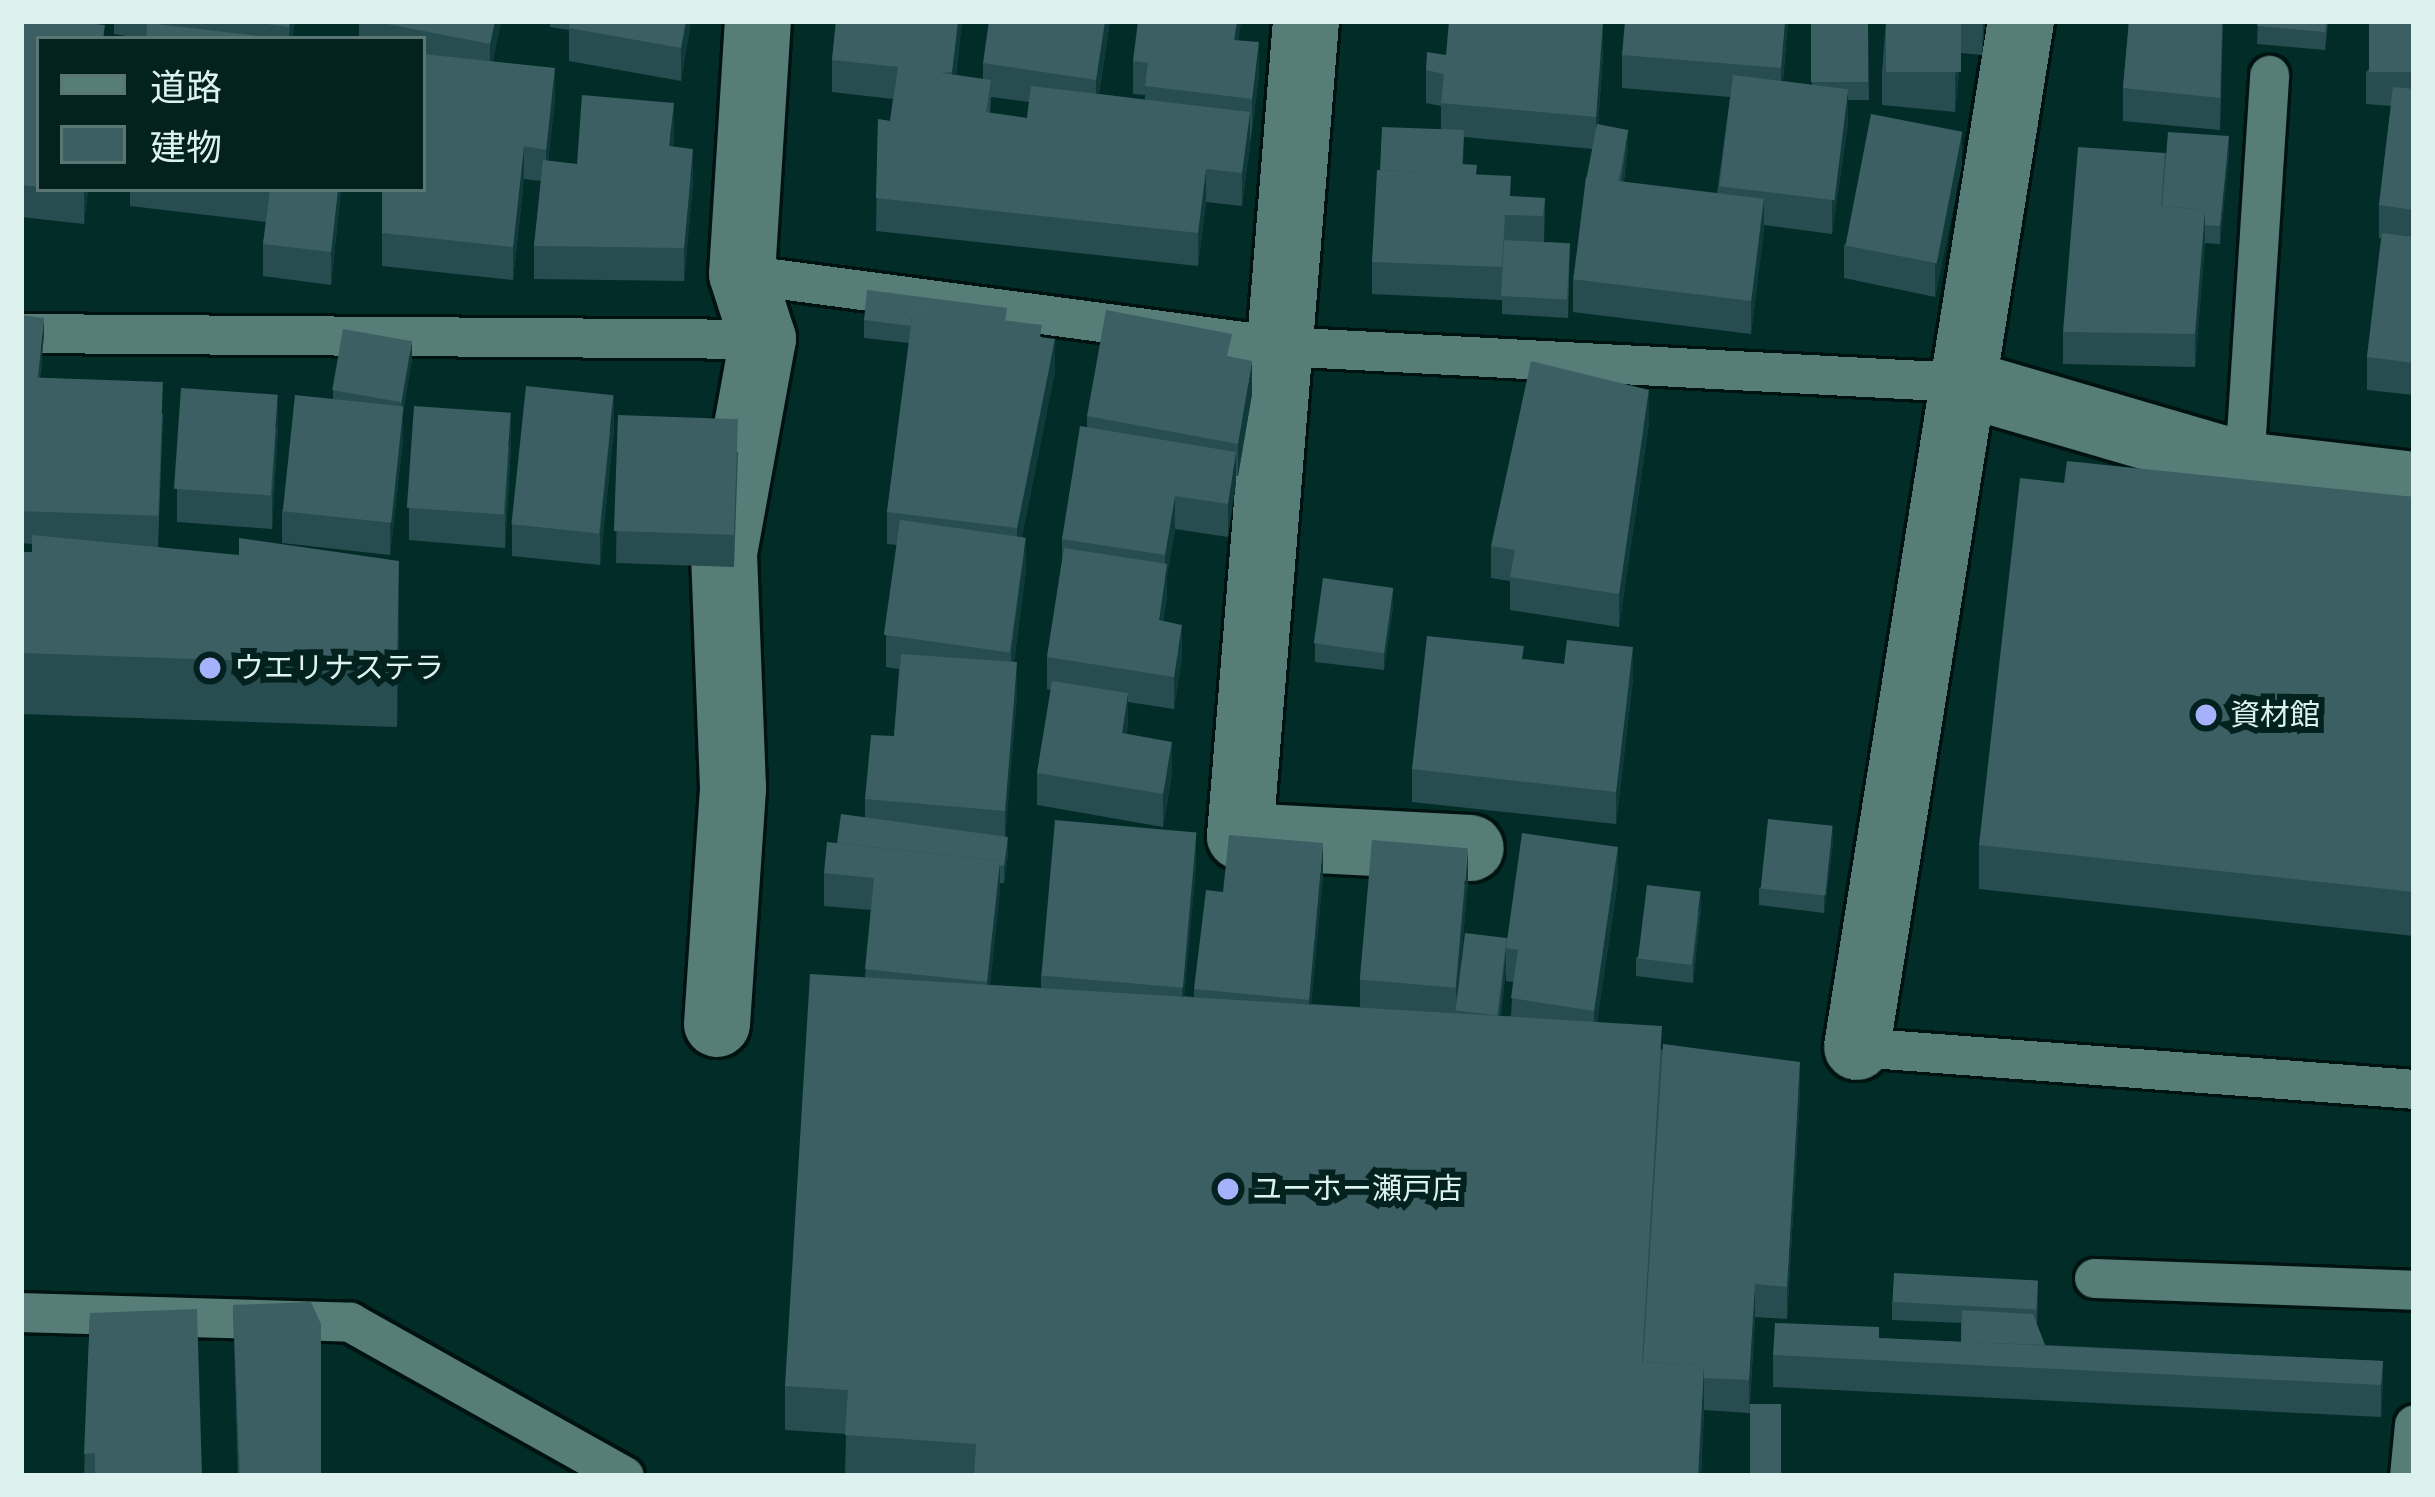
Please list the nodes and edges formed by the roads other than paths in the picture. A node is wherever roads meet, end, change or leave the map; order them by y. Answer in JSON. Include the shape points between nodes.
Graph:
{"nodes":[{"id":1,"x":758,"y":21,"type":"edge"},
{"id":2,"x":1306,"y":21,"type":"edge"},
{"id":3,"x":2021,"y":21,"type":"edge"},
{"id":4,"x":2270,"y":75,"type":"dead end"},
{"id":5,"x":742,"y":274,"type":"junction"},
{"id":6,"x":21,"y":333,"type":"edge"},
{"id":7,"x":763,"y":339,"type":"junction"},
{"id":8,"x":1280,"y":346,"type":"junction"},
{"id":9,"x":1960,"y":382,"type":"junction"},
{"id":10,"x":2244,"y":466,"type":"junction"},
{"id":11,"x":2414,"y":485,"type":"edge"},
{"id":12,"x":1471,"y":848,"type":"edge"},
{"id":13,"x":717,"y":1024,"type":"dead end"},
{"id":14,"x":1857,"y":1047,"type":"joint"},
{"id":15,"x":2414,"y":1089,"type":"edge"},
{"id":16,"x":2094,"y":1278,"type":"dead end"},
{"id":17,"x":2414,"y":1290,"type":"edge"},
{"id":18,"x":21,"y":1312,"type":"edge"},
{"id":19,"x":2414,"y":1424,"type":"edge"},
{"id":20,"x":624,"y":1476,"type":"edge"},
{"id":21,"x":2409,"y":1476,"type":"edge"}],
"edges":[{"from":1,"to":5,"type":"street"},
{"from":2,"to":8,"type":"street"},
{"from":3,"to":9,"type":"street"},
{"from":4,"to":10,"type":"lane"},
{"from":5,"to":7,"type":"street"},
{"from":5,"to":8,"type":"lane"},
{"from":6,"to":7,"type":"lane"},
{"from":7,"to":13,"type":"street","via":[[724,553],[733,788]]},
{"from":8,"to":9,"type":"lane"},
{"from":8,"to":12,"type":"street","via":[[1240,836]]},
{"from":9,"to":10,"type":"street"},
{"from":9,"to":14,"type":"street"},
{"from":10,"to":11,"type":"street"},
{"from":14,"to":15,"type":"lane"},
{"from":16,"to":17,"type":"lane"},
{"from":18,"to":20,"type":"lane","via":[[350,1322]]},
{"from":19,"to":21,"type":"lane"}]}
